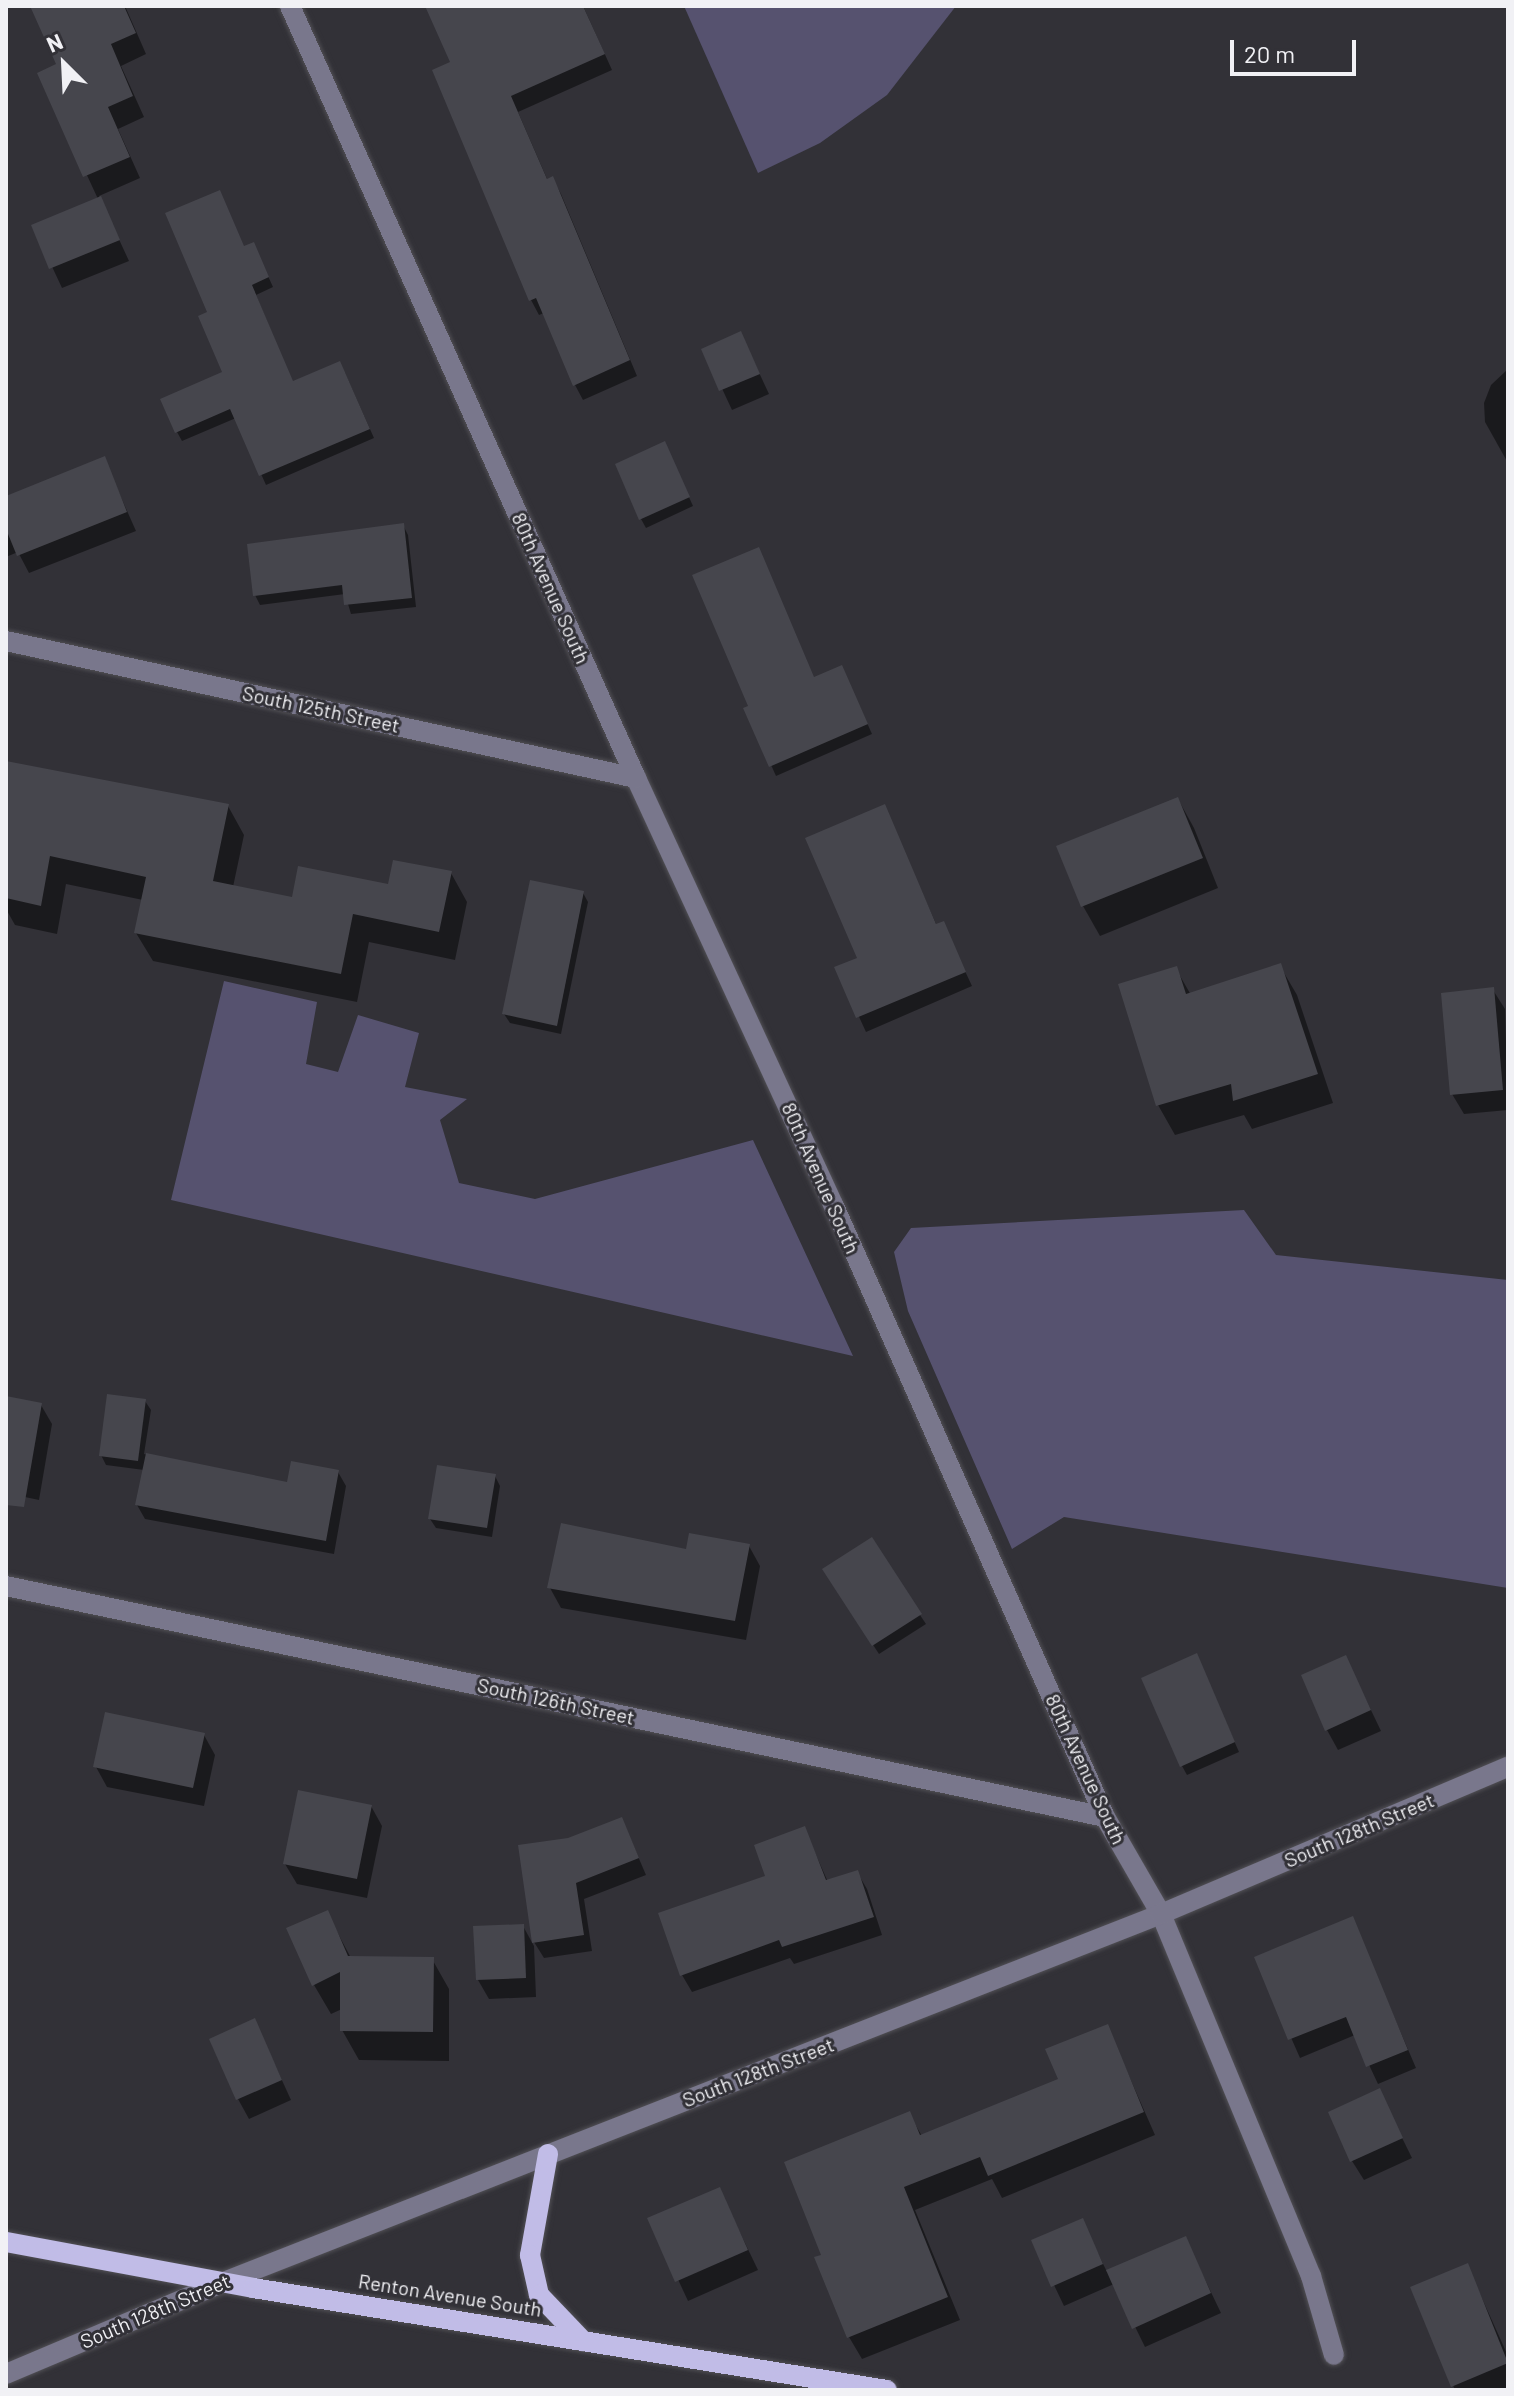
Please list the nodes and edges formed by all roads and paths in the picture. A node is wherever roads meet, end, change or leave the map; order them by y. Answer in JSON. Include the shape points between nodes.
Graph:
{"nodes":[{"id":1,"x":290,"y":6,"type":"edge"},
{"id":2,"x":6,"y":641,"type":"edge"},
{"id":3,"x":636,"y":778,"type":"junction"},
{"id":4,"x":6,"y":1586,"type":"edge"},
{"id":5,"x":1508,"y":1767,"type":"edge"},
{"id":6,"x":1105,"y":1817,"type":"junction"},
{"id":7,"x":1161,"y":1914,"type":"junction"},
{"id":8,"x":548,"y":2154,"type":"junction"},
{"id":9,"x":6,"y":2242,"type":"edge"},
{"id":10,"x":221,"y":2283,"type":"junction"},
{"id":11,"x":583,"y":2341,"type":"junction"},
{"id":12,"x":1334,"y":2355,"type":"dead end"},
{"id":13,"x":6,"y":2374,"type":"edge"},
{"id":14,"x":887,"y":2390,"type":"edge"}],
"edges":[{"from":1,"to":3,"type":"street","name":"80th Avenue South"},
{"from":2,"to":3,"type":"street","name":"South 125th Street"},
{"from":3,"to":6,"type":"street","name":"80th Avenue South","via":[[787,1101]]},
{"from":4,"to":6,"type":"street","name":"South 126th Street"},
{"from":5,"to":7,"type":"street","name":"South 128th Street"},
{"from":6,"to":7,"type":"street","name":"80th Avenue South"},
{"from":7,"to":8,"type":"street","name":"South 128th Street"},
{"from":7,"to":12,"type":"street","name":"80th Avenue South","via":[[1311,2276]]},
{"from":8,"to":10,"type":"street","name":"South 128th Street"},
{"from":8,"to":11,"type":"main road","via":[[530,2255],[539,2295]]},
{"from":9,"to":10,"type":"main road","name":"Renton Avenue South"},
{"from":10,"to":11,"type":"main road","name":"Renton Avenue South"},
{"from":10,"to":13,"type":"street","name":"South 128th Street"},
{"from":11,"to":14,"type":"main road","name":"Renton Avenue South"}]}
